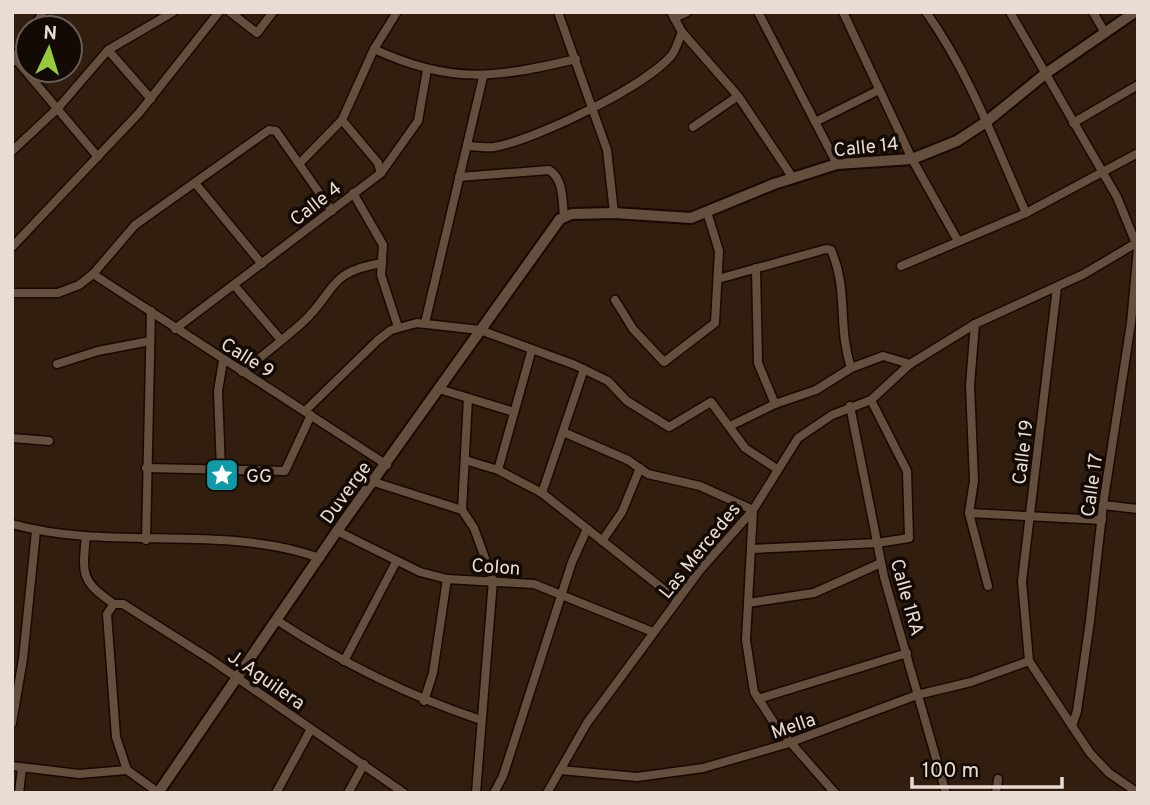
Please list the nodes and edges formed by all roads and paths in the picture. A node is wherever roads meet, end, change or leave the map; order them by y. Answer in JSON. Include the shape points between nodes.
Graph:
{"nodes":[{"id":1,"x":173,"y":12,"type":"edge"},
{"id":2,"x":230,"y":12,"type":"edge"},
{"id":3,"x":272,"y":12,"type":"edge"},
{"id":4,"x":397,"y":12,"type":"edge"},
{"id":5,"x":558,"y":12,"type":"edge"},
{"id":6,"x":687,"y":12,"type":"edge"},
{"id":7,"x":758,"y":12,"type":"edge"},
{"id":8,"x":843,"y":12,"type":"edge"},
{"id":9,"x":926,"y":12,"type":"edge"},
{"id":10,"x":1010,"y":12,"type":"edge"},
{"id":11,"x":1093,"y":12,"type":"edge"},
{"id":12,"x":1135,"y":12,"type":"edge"},
{"id":13,"x":215,"y":14,"type":"edge"},
{"id":14,"x":673,"y":15,"type":"edge"},
{"id":15,"x":682,"y":32,"type":"junction"},
{"id":16,"x":1105,"y":33,"type":"junction"},
{"id":17,"x":374,"y":49,"type":"junction"},
{"id":18,"x":108,"y":50,"type":"junction"},
{"id":19,"x":13,"y":59,"type":"edge"},
{"id":20,"x":576,"y":59,"type":"junction"},
{"id":21,"x":427,"y":70,"type":"junction"},
{"id":22,"x":1045,"y":74,"type":"junction"},
{"id":23,"x":483,"y":77,"type":"junction"},
{"id":24,"x":1138,"y":85,"type":"edge"},
{"id":25,"x":879,"y":90,"type":"junction"},
{"id":26,"x":738,"y":96,"type":"junction"},
{"id":27,"x":151,"y":99,"type":"junction"},
{"id":28,"x":594,"y":107,"type":"junction"},
{"id":29,"x":58,"y":108,"type":"junction"},
{"id":30,"x":342,"y":120,"type":"junction"},
{"id":31,"x":815,"y":122,"type":"junction"},
{"id":32,"x":986,"y":122,"type":"junction"},
{"id":33,"x":1073,"y":124,"type":"junction"},
{"id":34,"x":693,"y":127,"type":"dead end"},
{"id":35,"x":467,"y":146,"type":"junction"},
{"id":36,"x":12,"y":151,"type":"edge"},
{"id":37,"x":1138,"y":153,"type":"edge"},
{"id":38,"x":98,"y":157,"type":"junction"},
{"id":39,"x":912,"y":159,"type":"junction"},
{"id":40,"x":299,"y":164,"type":"junction"},
{"id":41,"x":837,"y":164,"type":"junction"},
{"id":42,"x":381,"y":173,"type":"junction"},
{"id":43,"x":1102,"y":173,"type":"junction"},
{"id":44,"x":459,"y":177,"type":"junction"},
{"id":45,"x":793,"y":178,"type":"junction"},
{"id":46,"x":195,"y":183,"type":"junction"},
{"id":47,"x":353,"y":193,"type":"junction"},
{"id":48,"x":332,"y":211,"type":"junction"},
{"id":49,"x":614,"y":212,"type":"junction"},
{"id":50,"x":707,"y":212,"type":"junction"},
{"id":51,"x":1026,"y":213,"type":"junction"},
{"id":52,"x":564,"y":216,"type":"junction"},
{"id":53,"x":958,"y":241,"type":"junction"},
{"id":54,"x":1137,"y":245,"type":"edge"},
{"id":55,"x":12,"y":247,"type":"edge"},
{"id":56,"x":382,"y":263,"type":"junction"},
{"id":57,"x":262,"y":264,"type":"junction"},
{"id":58,"x":901,"y":266,"type":"dead end"},
{"id":59,"x":756,"y":268,"type":"junction"},
{"id":60,"x":93,"y":274,"type":"junction"},
{"id":61,"x":718,"y":279,"type":"junction"},
{"id":62,"x":234,"y":285,"type":"junction"},
{"id":63,"x":1057,"y":286,"type":"junction"},
{"id":64,"x":12,"y":293,"type":"edge"},
{"id":65,"x":615,"y":300,"type":"dead end"},
{"id":66,"x":150,"y":311,"type":"junction"},
{"id":67,"x":421,"y":323,"type":"junction"},
{"id":68,"x":975,"y":324,"type":"junction"},
{"id":69,"x":398,"y":327,"type":"junction"},
{"id":70,"x":175,"y":329,"type":"junction"},
{"id":71,"x":480,"y":330,"type":"junction"},
{"id":72,"x":149,"y":341,"type":"junction"},
{"id":73,"x":281,"y":341,"type":"junction"},
{"id":74,"x":532,"y":349,"type":"junction"},
{"id":75,"x":223,"y":361,"type":"junction"},
{"id":76,"x":57,"y":364,"type":"dead end"},
{"id":77,"x":910,"y":364,"type":"junction"},
{"id":78,"x":851,"y":368,"type":"junction"},
{"id":79,"x":584,"y":369,"type":"junction"},
{"id":80,"x":242,"y":372,"type":"junction"},
{"id":81,"x":439,"y":389,"type":"junction"},
{"id":82,"x":468,"y":398,"type":"junction"},
{"id":83,"x":871,"y":400,"type":"junction"},
{"id":84,"x":775,"y":404,"type":"junction"},
{"id":85,"x":850,"y":406,"type":"junction"},
{"id":86,"x":514,"y":412,"type":"junction"},
{"id":87,"x":308,"y":413,"type":"junction"},
{"id":88,"x":730,"y":426,"type":"junction"},
{"id":89,"x":563,"y":432,"type":"junction"},
{"id":90,"x":12,"y":438,"type":"edge"},
{"id":91,"x":50,"y":441,"type":"dead end"},
{"id":92,"x":465,"y":460,"type":"junction"},
{"id":93,"x":387,"y":465,"type":"junction"},
{"id":94,"x":146,"y":468,"type":"junction"},
{"id":95,"x":640,"y":468,"type":"junction"},
{"id":96,"x":776,"y":469,"type":"junction"},
{"id":97,"x":221,"y":470,"type":"junction"},
{"id":98,"x":498,"y":470,"type":"junction"},
{"id":99,"x":374,"y":482,"type":"junction"},
{"id":100,"x":542,"y":493,"type":"junction"},
{"id":101,"x":1103,"y":505,"type":"junction"},
{"id":102,"x":1138,"y":509,"type":"edge"},
{"id":103,"x":462,"y":510,"type":"junction"},
{"id":104,"x":753,"y":510,"type":"junction"},
{"id":105,"x":969,"y":513,"type":"junction"},
{"id":106,"x":1030,"y":519,"type":"junction"},
{"id":107,"x":1102,"y":520,"type":"junction"},
{"id":108,"x":12,"y":524,"type":"edge"},
{"id":109,"x":587,"y":529,"type":"junction"},
{"id":110,"x":36,"y":531,"type":"junction"},
{"id":111,"x":337,"y":531,"type":"junction"},
{"id":112,"x":86,"y":536,"type":"junction"},
{"id":113,"x":146,"y":540,"type":"junction"},
{"id":114,"x":602,"y":541,"type":"junction"},
{"id":115,"x":877,"y":543,"type":"junction"},
{"id":116,"x":751,"y":549,"type":"junction"},
{"id":117,"x":320,"y":558,"type":"junction"},
{"id":118,"x":396,"y":562,"type":"junction"},
{"id":119,"x":881,"y":563,"type":"junction"},
{"id":120,"x":447,"y":579,"type":"junction"},
{"id":121,"x":493,"y":580,"type":"junction"},
{"id":122,"x":988,"y":586,"type":"dead end"},
{"id":123,"x":562,"y":596,"type":"junction"},
{"id":124,"x":677,"y":600,"type":"junction"},
{"id":125,"x":748,"y":603,"type":"junction"},
{"id":126,"x":112,"y":606,"type":"junction"},
{"id":127,"x":278,"y":621,"type":"junction"},
{"id":128,"x":653,"y":632,"type":"junction"},
{"id":129,"x":907,"y":653,"type":"junction"},
{"id":130,"x":12,"y":657,"type":"edge"},
{"id":131,"x":23,"y":659,"type":"junction"},
{"id":132,"x":344,"y":661,"type":"junction"},
{"id":133,"x":1028,"y":661,"type":"junction"},
{"id":134,"x":239,"y":678,"type":"junction"},
{"id":135,"x":917,"y":695,"type":"junction"},
{"id":136,"x":758,"y":699,"type":"junction"},
{"id":137,"x":424,"y":701,"type":"junction"},
{"id":138,"x":481,"y":720,"type":"junction"},
{"id":139,"x":12,"y":723,"type":"edge"},
{"id":140,"x":1072,"y":726,"type":"junction"},
{"id":141,"x":311,"y":729,"type":"junction"},
{"id":142,"x":792,"y":743,"type":"junction"},
{"id":143,"x":364,"y":764,"type":"junction"},
{"id":144,"x":12,"y":766,"type":"edge"},
{"id":145,"x":22,"y":768,"type":"junction"},
{"id":146,"x":127,"y":770,"type":"junction"},
{"id":147,"x":560,"y":771,"type":"junction"},
{"id":148,"x":998,"y":779,"type":"dead end"},
{"id":149,"x":1137,"y":791,"type":"edge"},
{"id":150,"x":832,"y":792,"type":"edge"},
{"id":151,"x":19,"y":793,"type":"edge"},
{"id":152,"x":159,"y":793,"type":"edge"},
{"id":153,"x":276,"y":793,"type":"edge"},
{"id":154,"x":348,"y":793,"type":"edge"},
{"id":155,"x":404,"y":793,"type":"edge"},
{"id":156,"x":476,"y":793,"type":"edge"},
{"id":157,"x":494,"y":793,"type":"edge"},
{"id":158,"x":547,"y":793,"type":"edge"},
{"id":159,"x":946,"y":793,"type":"edge"},
{"id":160,"x":996,"y":793,"type":"edge"}],
"edges":[{"from":1,"to":18,"type":"street"},
{"from":2,"to":3,"type":"street","via":[[255,33]]},
{"from":4,"to":17,"type":"street"},
{"from":5,"to":20,"type":"street"},
{"from":6,"to":14,"type":"street"},
{"from":7,"to":31,"type":"street"},
{"from":8,"to":25,"type":"street"},
{"from":9,"to":32,"type":"street"},
{"from":10,"to":22,"type":"street","name":"Calle 17"},
{"from":11,"to":16,"type":"street"},
{"from":12,"to":16,"type":"street","name":"Calle 14"},
{"from":13,"to":27,"type":"street"},
{"from":14,"to":15,"type":"street"},
{"from":15,"to":26,"type":"street"},
{"from":15,"to":28,"type":"street","via":[[672,55]]},
{"from":16,"to":22,"type":"street","name":"Calle 14"},
{"from":17,"to":21,"type":"street"},
{"from":17,"to":30,"type":"street"},
{"from":18,"to":27,"type":"street"},
{"from":18,"to":29,"type":"street"},
{"from":19,"to":29,"type":"street"},
{"from":20,"to":23,"type":"street"},
{"from":20,"to":28,"type":"street"},
{"from":21,"to":23,"type":"street"},
{"from":21,"to":42,"type":"street","name":"Calle 4","via":[[418,121]]},
{"from":22,"to":32,"type":"street","name":"Calle 14"},
{"from":22,"to":33,"type":"street","name":"Calle 17"},
{"from":23,"to":35,"type":"street"},
{"from":24,"to":33,"type":"street"},
{"from":25,"to":31,"type":"street"},
{"from":25,"to":39,"type":"street"},
{"from":26,"to":34,"type":"street"},
{"from":26,"to":45,"type":"street"},
{"from":27,"to":38,"type":"street"},
{"from":28,"to":35,"type":"street","via":[[514,141],[493,147]]},
{"from":28,"to":49,"type":"street","via":[[607,150]]},
{"from":29,"to":36,"type":"street"},
{"from":29,"to":38,"type":"street"},
{"from":30,"to":40,"type":"street"},
{"from":30,"to":42,"type":"street","via":[[378,163]]},
{"from":31,"to":41,"type":"street"},
{"from":32,"to":39,"type":"street","name":"Calle 14","via":[[957,141]]},
{"from":32,"to":51,"type":"street"},
{"from":33,"to":43,"type":"street","name":"Calle 17"},
{"from":35,"to":44,"type":"street"},
{"from":37,"to":43,"type":"street"},
{"from":38,"to":55,"type":"street"},
{"from":39,"to":41,"type":"street","name":"Calle 14"},
{"from":39,"to":53,"type":"street"},
{"from":40,"to":46,"type":"street","via":[[273,129]]},
{"from":40,"to":48,"type":"street"},
{"from":41,"to":45,"type":"street","name":"Calle 14"},
{"from":42,"to":47,"type":"street","name":"Calle 4"},
{"from":43,"to":51,"type":"street"},
{"from":43,"to":54,"type":"street","name":"Calle 17"},
{"from":44,"to":52,"type":"street","via":[[549,170],[560,182]]},
{"from":44,"to":67,"type":"street"},
{"from":45,"to":50,"type":"street","name":"Calle 14"},
{"from":46,"to":57,"type":"street"},
{"from":46,"to":60,"type":"street","via":[[135,225]]},
{"from":47,"to":48,"type":"street","name":"Calle 4"},
{"from":47,"to":56,"type":"street","via":[[383,245]]},
{"from":48,"to":57,"type":"street","name":"Calle 4"},
{"from":49,"to":50,"type":"street","name":"Calle 14","via":[[691,218]]},
{"from":49,"to":52,"type":"street","name":"Calle 14"},
{"from":50,"to":61,"type":"street","via":[[719,251]]},
{"from":51,"to":53,"type":"street"},
{"from":52,"to":71,"type":"street","name":"Duverge"},
{"from":53,"to":58,"type":"street"},
{"from":54,"to":63,"type":"street","name":"Las Mercedes"},
{"from":54,"to":101,"type":"street","name":"Calle 17","via":[[1131,323]]},
{"from":56,"to":69,"type":"street","via":[[381,275]]},
{"from":56,"to":73,"type":"street","via":[[358,267],[336,280],[318,306]]},
{"from":57,"to":62,"type":"street","name":"Calle 4"},
{"from":59,"to":61,"type":"street"},
{"from":59,"to":78,"type":"street","via":[[831,250],[841,274],[843,344]]},
{"from":59,"to":84,"type":"street","via":[[758,363]]},
{"from":60,"to":64,"type":"street","via":[[58,293]]},
{"from":60,"to":66,"type":"street","name":"Calle 9"},
{"from":61,"to":65,"type":"street","via":[[715,323],[664,362],[633,329]]},
{"from":62,"to":70,"type":"street","name":"Calle 4"},
{"from":62,"to":73,"type":"street"},
{"from":63,"to":68,"type":"street","name":"Las Mercedes"},
{"from":63,"to":106,"type":"street","name":"Calle 19"},
{"from":66,"to":70,"type":"street","name":"Calle 9"},
{"from":66,"to":72,"type":"street"},
{"from":67,"to":69,"type":"street"},
{"from":67,"to":71,"type":"street"},
{"from":68,"to":77,"type":"street","name":"Las Mercedes"},
{"from":68,"to":105,"type":"street","via":[[970,385],[974,481]]},
{"from":69,"to":87,"type":"street","via":[[378,340]]},
{"from":70,"to":75,"type":"street","name":"Calle 9"},
{"from":71,"to":74,"type":"street"},
{"from":71,"to":81,"type":"street","name":"Duverge"},
{"from":72,"to":76,"type":"street"},
{"from":72,"to":94,"type":"street"},
{"from":73,"to":80,"type":"street"},
{"from":74,"to":79,"type":"street"},
{"from":74,"to":86,"type":"street"},
{"from":75,"to":80,"type":"street","name":"Calle 9"},
{"from":75,"to":97,"type":"street","via":[[218,391]]},
{"from":77,"to":78,"type":"street","via":[[883,356]]},
{"from":77,"to":83,"type":"street","name":"Las Mercedes"},
{"from":78,"to":84,"type":"street","via":[[816,390]]},
{"from":79,"to":88,"type":"street","via":[[608,381],[626,401],[669,427],[712,402]]},
{"from":79,"to":89,"type":"street"},
{"from":80,"to":87,"type":"street","name":"Calle 9"},
{"from":81,"to":82,"type":"street"},
{"from":81,"to":93,"type":"street","name":"Duverge"},
{"from":82,"to":86,"type":"street"},
{"from":82,"to":92,"type":"street"},
{"from":83,"to":85,"type":"street","name":"Las Mercedes"},
{"from":83,"to":115,"type":"street","via":[[907,471],[909,493],[909,538]]},
{"from":84,"to":88,"type":"street"},
{"from":85,"to":96,"type":"street","name":"Las Mercedes","via":[[798,438]]},
{"from":85,"to":115,"type":"street","name":"Calle 1RA"},
{"from":86,"to":98,"type":"street"},
{"from":87,"to":93,"type":"street","name":"Calle 9"},
{"from":87,"to":97,"type":"street","via":[[285,471]]},
{"from":88,"to":96,"type":"street","via":[[745,448]]},
{"from":89,"to":95,"type":"street"},
{"from":89,"to":100,"type":"street"},
{"from":90,"to":91,"type":"street"},
{"from":92,"to":98,"type":"street"},
{"from":92,"to":103,"type":"street"},
{"from":93,"to":99,"type":"street","name":"Duverge"},
{"from":94,"to":97,"type":"street"},
{"from":94,"to":113,"type":"street"},
{"from":95,"to":104,"type":"street","via":[[700,486]]},
{"from":95,"to":114,"type":"street","via":[[622,512]]},
{"from":96,"to":104,"type":"street","name":"Las Mercedes"},
{"from":98,"to":100,"type":"street"},
{"from":99,"to":103,"type":"street"},
{"from":99,"to":111,"type":"street","name":"Duverge"},
{"from":100,"to":109,"type":"street"},
{"from":101,"to":102,"type":"street"},
{"from":101,"to":107,"type":"street","name":"Calle 17"},
{"from":103,"to":121,"type":"street","via":[[474,528]]},
{"from":104,"to":116,"type":"street"},
{"from":104,"to":124,"type":"street","name":"Las Mercedes"},
{"from":105,"to":106,"type":"street"},
{"from":105,"to":122,"type":"street"},
{"from":106,"to":107,"type":"street"},
{"from":106,"to":133,"type":"street","name":"Calle 19","via":[[1022,581]]},
{"from":107,"to":140,"type":"street","name":"Calle 17"},
{"from":108,"to":110,"type":"street"},
{"from":109,"to":114,"type":"street"},
{"from":109,"to":123,"type":"street"},
{"from":110,"to":112,"type":"street"},
{"from":110,"to":131,"type":"street"},
{"from":111,"to":117,"type":"street","name":"Duverge"},
{"from":111,"to":118,"type":"street","name":"Colon"},
{"from":112,"to":113,"type":"street"},
{"from":112,"to":126,"type":"street","name":"J. Aguilera","via":[[87,582]]},
{"from":113,"to":117,"type":"street","via":[[241,542],[288,547]]},
{"from":114,"to":124,"type":"street"},
{"from":115,"to":116,"type":"street"},
{"from":115,"to":119,"type":"street","name":"Calle 1RA"},
{"from":116,"to":125,"type":"street"},
{"from":117,"to":127,"type":"street","name":"Duverge"},
{"from":118,"to":120,"type":"street","name":"Colon"},
{"from":118,"to":132,"type":"street"},
{"from":119,"to":125,"type":"street","via":[[814,593]]},
{"from":119,"to":129,"type":"street","name":"Calle 1RA"},
{"from":120,"to":121,"type":"street","name":"Colon"},
{"from":120,"to":137,"type":"street","via":[[433,673]]},
{"from":121,"to":123,"type":"street","name":"Colon","via":[[534,584]]},
{"from":121,"to":138,"type":"street"},
{"from":123,"to":128,"type":"street","name":"Colon"},
{"from":123,"to":157,"type":"street"},
{"from":124,"to":128,"type":"street","name":"Las Mercedes"},
{"from":125,"to":136,"type":"street","via":[[748,668]]},
{"from":126,"to":134,"type":"street","name":"J. Aguilera","via":[[123,604]]},
{"from":126,"to":146,"type":"street","via":[[111,704]]},
{"from":127,"to":132,"type":"street"},
{"from":127,"to":134,"type":"street","name":"Duverge"},
{"from":128,"to":147,"type":"street","name":"Las Mercedes","via":[[587,723]]},
{"from":129,"to":135,"type":"street","name":"Calle 1RA"},
{"from":129,"to":136,"type":"street"},
{"from":130,"to":131,"type":"street"},
{"from":131,"to":139,"type":"street"},
{"from":132,"to":137,"type":"street"},
{"from":133,"to":135,"type":"street","name":"Mella"},
{"from":133,"to":140,"type":"street"},
{"from":134,"to":141,"type":"street","name":"J. Aguilera"},
{"from":134,"to":152,"type":"street","name":"Duverge"},
{"from":135,"to":142,"type":"street","name":"Mella"},
{"from":135,"to":159,"type":"street","name":"Calle 1RA"},
{"from":136,"to":142,"type":"street"},
{"from":137,"to":138,"type":"street"},
{"from":138,"to":156,"type":"street"},
{"from":140,"to":149,"type":"street","via":[[1109,772]]},
{"from":141,"to":143,"type":"street","name":"J. Aguilera"},
{"from":141,"to":153,"type":"street"},
{"from":142,"to":147,"type":"street","name":"Mella","via":[[703,768],[637,777]]},
{"from":142,"to":150,"type":"street"},
{"from":143,"to":154,"type":"street"},
{"from":143,"to":155,"type":"street","name":"J. Aguilera"},
{"from":144,"to":145,"type":"street"},
{"from":145,"to":146,"type":"street","via":[[79,774]]},
{"from":145,"to":151,"type":"street"},
{"from":146,"to":152,"type":"street"},
{"from":147,"to":158,"type":"street","name":"Las Mercedes"},
{"from":148,"to":160,"type":"street"}]}
